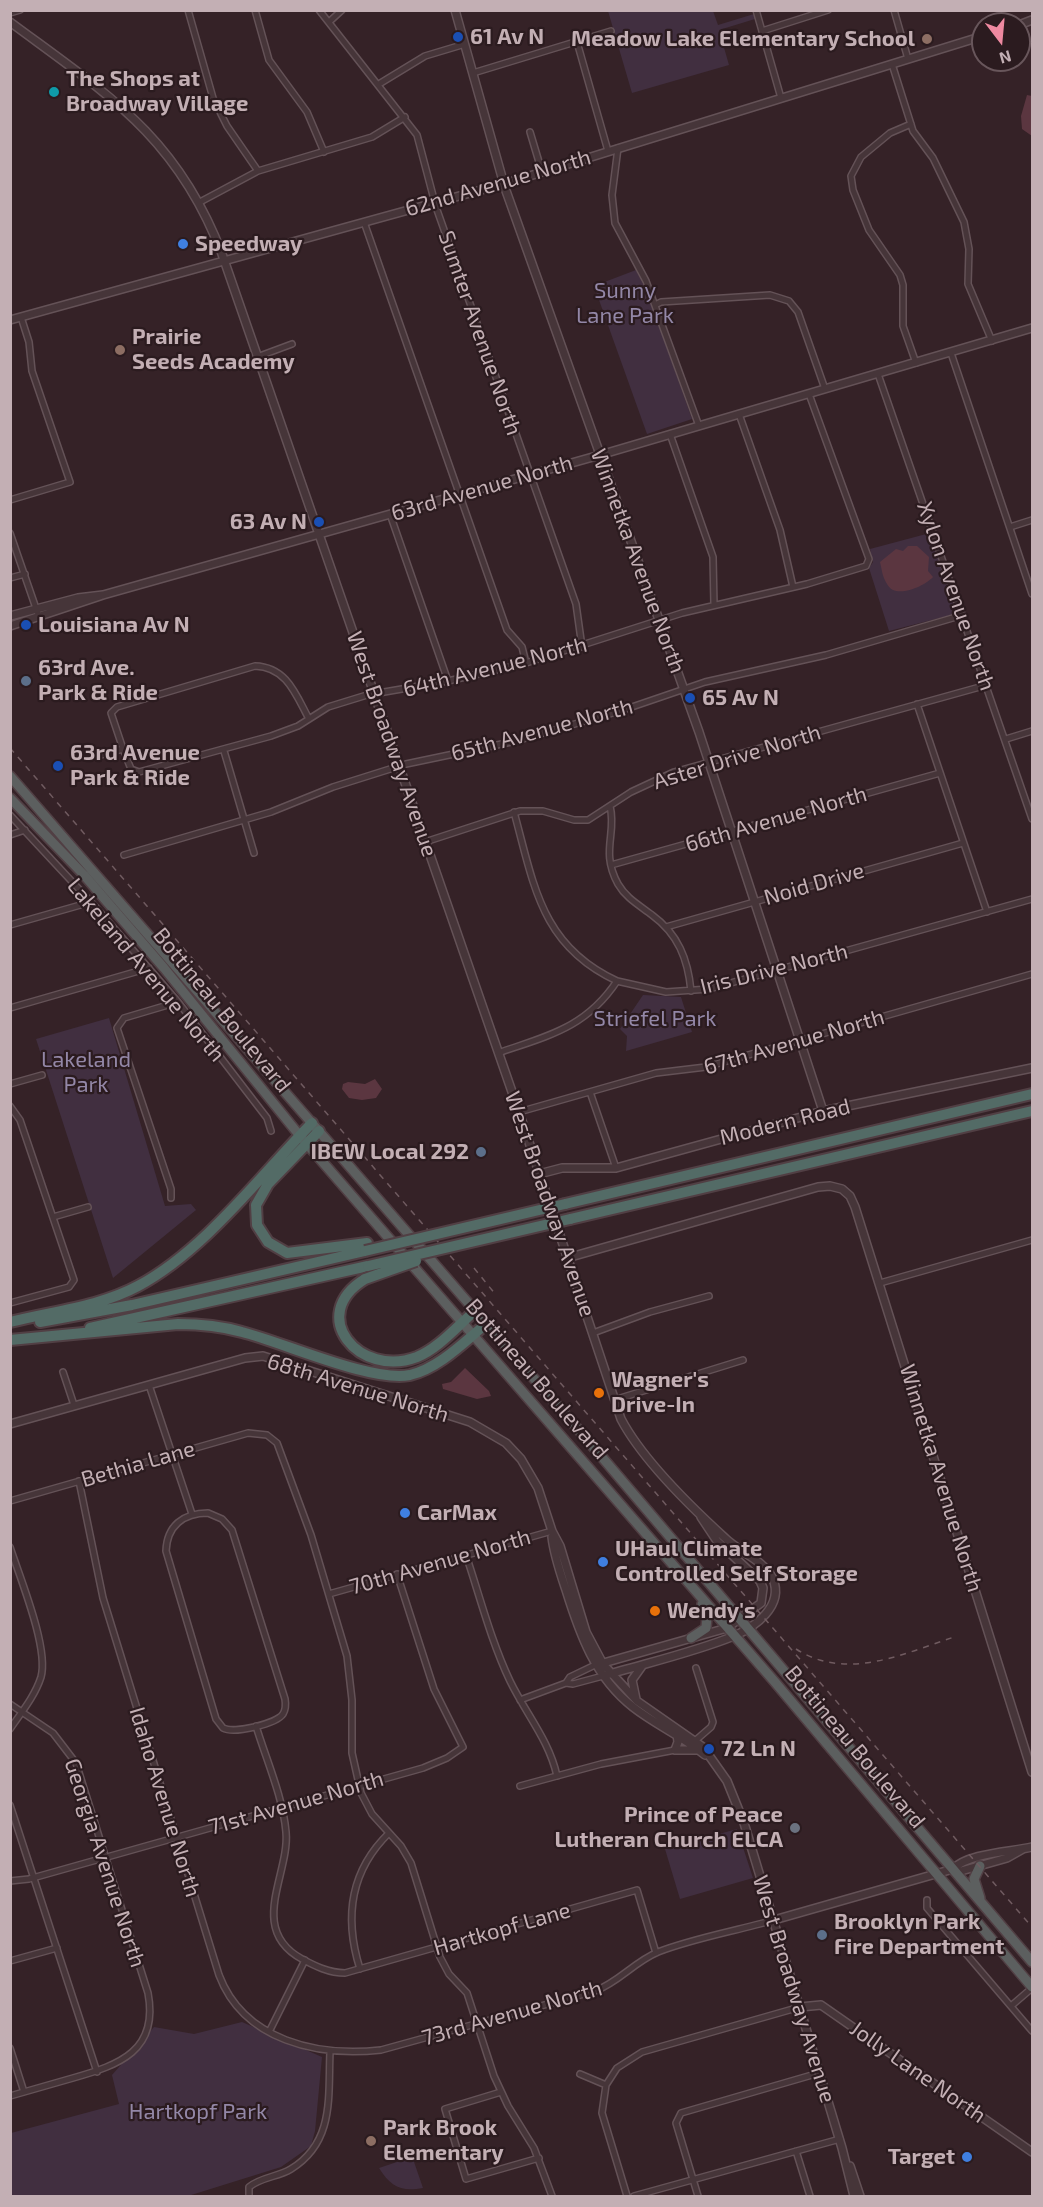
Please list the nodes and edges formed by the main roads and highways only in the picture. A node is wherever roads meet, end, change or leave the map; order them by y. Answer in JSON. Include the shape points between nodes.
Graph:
{"nodes":[{"id":1,"x":10,"y":776,"type":"edge"},
{"id":2,"x":10,"y":798,"type":"edge"},
{"id":3,"x":1032,"y":1094,"type":"edge"},
{"id":4,"x":1032,"y":1110,"type":"edge"},
{"id":5,"x":316,"y":1127,"type":"junction"},
{"id":6,"x":303,"y":1139,"type":"junction"},
{"id":7,"x":523,"y":1230,"type":"junction"},
{"id":8,"x":366,"y":1247,"type":"junction"},
{"id":9,"x":475,"y":1311,"type":"junction"},
{"id":10,"x":461,"y":1322,"type":"junction"},
{"id":11,"x":10,"y":1324,"type":"edge"},
{"id":12,"x":486,"y":1324,"type":"junction"},
{"id":13,"x":472,"y":1335,"type":"junction"},
{"id":14,"x":16,"y":1339,"type":"edge"},
{"id":15,"x":698,"y":1594,"type":"junction"},
{"id":16,"x":692,"y":1638,"type":"road end"},
{"id":17,"x":980,"y":1866,"type":"road end"},
{"id":18,"x":984,"y":1905,"type":"junction"},
{"id":19,"x":1032,"y":1962,"type":"edge"},
{"id":20,"x":1032,"y":1988,"type":"edge"}],
"edges":[{"from":1,"to":5,"type":"highway","name":"Bottineau Boulevard"},
{"from":2,"to":6,"type":"highway","name":"Bottineau Boulevard","via":[[84,875],[164,968]]},
{"from":3,"to":8,"type":"highway","bridge":true},
{"from":4,"to":7,"type":"highway","bridge":true},
{"from":5,"to":6,"type":"highway"},
{"from":5,"to":9,"type":"highway","name":"Bottineau Boulevard"},
{"from":6,"to":8,"type":"highway","via":[[255,1205],[255,1218],[264,1238],[287,1253]]},
{"from":6,"to":10,"type":"highway","name":"Bottineau Boulevard"},
{"from":6,"to":11,"type":"highway","via":[[180,1257],[138,1286],[113,1297]]},
{"from":7,"to":10,"type":"highway","bridge":true,"via":[[365,1279],[344,1298],[340,1320],[346,1340],[365,1356],[394,1362],[434,1347]]},
{"from":7,"to":14,"type":"highway","bridge":true,"via":[[102,1326]]},
{"from":8,"to":11,"type":"highway","via":[[125,1306]]},
{"from":9,"to":10,"type":"highway"},
{"from":9,"to":12,"type":"highway","name":"Bottineau Boulevard"},
{"from":10,"to":13,"type":"highway","name":"Bottineau Boulevard"},
{"from":12,"to":13,"type":"highway"},
{"from":12,"to":18,"type":"highway","name":"Bottineau Boulevard"},
{"from":13,"to":14,"type":"highway","via":[[435,1364],[400,1376],[372,1373],[244,1332],[201,1325]]},
{"from":13,"to":15,"type":"highway","name":"Bottineau Boulevard"},
{"from":15,"to":16,"type":"highway","via":[[708,1622]]},
{"from":15,"to":20,"type":"highway","name":"Bottineau Boulevard"},
{"from":17,"to":18,"type":"highway","via":[[974,1883]]},
{"from":18,"to":19,"type":"highway","name":"Bottineau Boulevard"}]}
